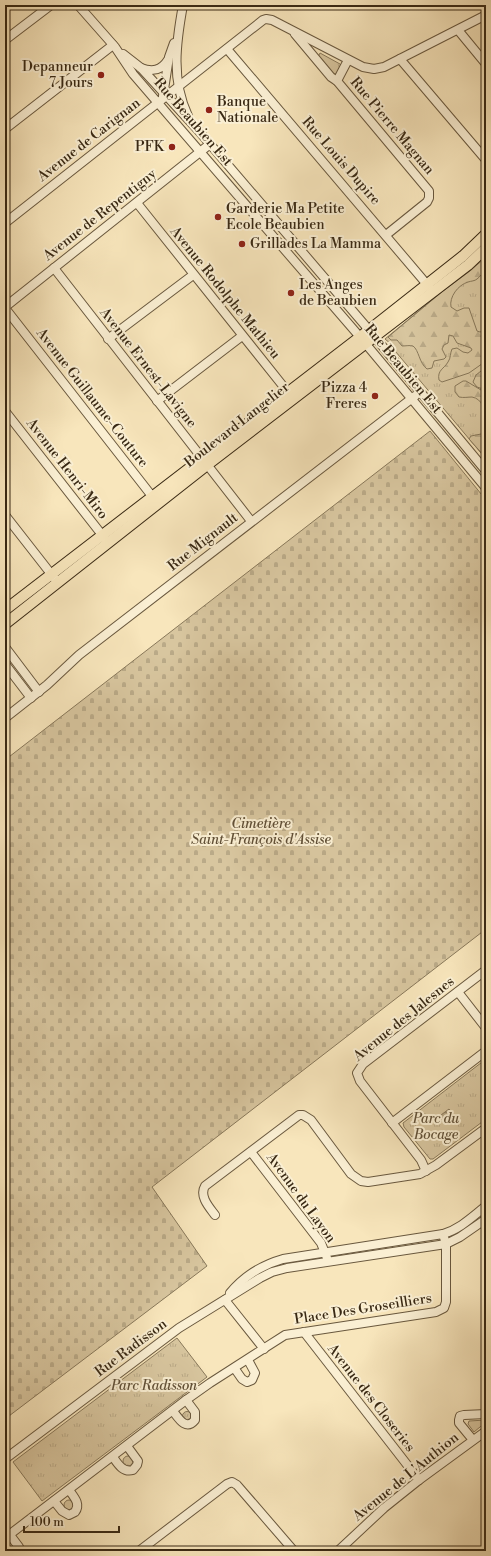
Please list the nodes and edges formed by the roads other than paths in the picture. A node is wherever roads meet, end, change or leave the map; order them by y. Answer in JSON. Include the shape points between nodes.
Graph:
{"nodes":[{"id":1,"x":51,"y":5,"type":"edge"},
{"id":2,"x":78,"y":5,"type":"edge"},
{"id":3,"x":183,"y":5,"type":"edge"},
{"id":4,"x":486,"y":15,"type":"edge"},
{"id":5,"x":292,"y":30,"type":"junction"},
{"id":6,"x":458,"y":30,"type":"junction"},
{"id":7,"x":6,"y":36,"type":"edge"},
{"id":8,"x":177,"y":37,"type":"junction"},
{"id":9,"x":114,"y":46,"type":"junction"},
{"id":10,"x":227,"y":49,"type":"junction"},
{"id":11,"x":169,"y":57,"type":"junction"},
{"id":12,"x":400,"y":59,"type":"junction"},
{"id":13,"x":348,"y":60,"type":"junction"},
{"id":14,"x":486,"y":64,"type":"edge"},
{"id":15,"x":141,"y":68,"type":"junction"},
{"id":16,"x":337,"y":81,"type":"junction"},
{"id":17,"x":178,"y":87,"type":"junction"},
{"id":18,"x":163,"y":99,"type":"junction"},
{"id":19,"x":191,"y":122,"type":"junction"},
{"id":20,"x":5,"y":129,"type":"edge"},
{"id":21,"x":210,"y":144,"type":"junction"},
{"id":22,"x":201,"y":152,"type":"junction"},
{"id":23,"x":486,"y":160,"type":"edge"},
{"id":24,"x":242,"y":181,"type":"junction"},
{"id":25,"x":233,"y":189,"type":"junction"},
{"id":26,"x":137,"y":203,"type":"junction"},
{"id":27,"x":5,"y":223,"type":"edge"},
{"id":28,"x":486,"y":234,"type":"edge"},
{"id":29,"x":288,"y":235,"type":"junction"},
{"id":30,"x":386,"y":235,"type":"junction"},
{"id":31,"x":279,"y":243,"type":"junction"},
{"id":32,"x":486,"y":248,"type":"edge"},
{"id":33,"x":54,"y":268,"type":"junction"},
{"id":34,"x":193,"y":275,"type":"junction"},
{"id":35,"x":430,"y":288,"type":"junction"},
{"id":36,"x":5,"y":307,"type":"edge"},
{"id":37,"x":372,"y":334,"type":"junction"},
{"id":38,"x":242,"y":336,"type":"junction"},
{"id":39,"x":108,"y":339,"type":"junction"},
{"id":40,"x":363,"y":341,"type":"junction"},
{"id":41,"x":420,"y":392,"type":"junction"},
{"id":42,"x":291,"y":395,"type":"junction"},
{"id":43,"x":412,"y":399,"type":"junction"},
{"id":44,"x":157,"y":401,"type":"junction"},
{"id":45,"x":5,"y":411,"type":"edge"},
{"id":46,"x":205,"y":461,"type":"junction"},
{"id":47,"x":486,"y":471,"type":"edge"},
{"id":48,"x":486,"y":488,"type":"edge"},
{"id":49,"x":155,"y":500,"type":"junction"},
{"id":50,"x":5,"y":515,"type":"edge"},
{"id":51,"x":251,"y":521,"type":"junction"},
{"id":52,"x":105,"y":539,"type":"junction"},
{"id":53,"x":54,"y":578,"type":"junction"},
{"id":54,"x":5,"y":610,"type":"edge"},
{"id":55,"x":5,"y":624,"type":"edge"},
{"id":56,"x":5,"y":647,"type":"edge"},
{"id":57,"x":5,"y":664,"type":"edge"},
{"id":58,"x":39,"y":692,"type":"junction"},
{"id":59,"x":31,"y":698,"type":"junction"},
{"id":60,"x":5,"y":718,"type":"edge"},
{"id":61,"x":486,"y":970,"type":"edge"},
{"id":62,"x":458,"y":992,"type":"junction"},
{"id":63,"x":486,"y":1028,"type":"edge"},
{"id":64,"x":486,"y":1051,"type":"edge"},
{"id":65,"x":392,"y":1123,"type":"junction"},
{"id":66,"x":485,"y":1132,"type":"edge"},
{"id":67,"x":251,"y":1152,"type":"junction"},
{"id":68,"x":426,"y":1171,"type":"junction"},
{"id":69,"x":486,"y":1206,"type":"edge"},
{"id":70,"x":215,"y":1215,"type":"dead end"},
{"id":71,"x":486,"y":1219,"type":"edge"},
{"id":72,"x":443,"y":1234,"type":"junction"},
{"id":73,"x":446,"y":1244,"type":"junction"},
{"id":74,"x":326,"y":1253,"type":"junction"},
{"id":75,"x":328,"y":1262,"type":"junction"},
{"id":76,"x":225,"y":1300,"type":"junction"},
{"id":77,"x":304,"y":1332,"type":"junction"},
{"id":78,"x":264,"y":1349,"type":"junction"},
{"id":79,"x":248,"y":1360,"type":"junction"},
{"id":80,"x":235,"y":1368,"type":"junction"},
{"id":81,"x":186,"y":1400,"type":"junction"},
{"id":82,"x":173,"y":1411,"type":"junction"},
{"id":83,"x":486,"y":1414,"type":"edge"},
{"id":84,"x":486,"y":1431,"type":"edge"},
{"id":85,"x":473,"y":1440,"type":"junction"},
{"id":86,"x":127,"y":1446,"type":"junction"},
{"id":87,"x":113,"y":1457,"type":"junction"},
{"id":88,"x":5,"y":1460,"type":"edge"},
{"id":89,"x":419,"y":1480,"type":"junction"},
{"id":90,"x":69,"y":1490,"type":"junction"},
{"id":91,"x":54,"y":1501,"type":"junction"},
{"id":92,"x":7,"y":1537,"type":"edge"},
{"id":93,"x":19,"y":1551,"type":"edge"},
{"id":94,"x":139,"y":1551,"type":"edge"},
{"id":95,"x":294,"y":1551,"type":"edge"},
{"id":96,"x":338,"y":1551,"type":"edge"}],
"edges":[{"from":1,"to":7,"type":"street"},
{"from":2,"to":9,"type":"street","name":"Rue Beaubien Est"},
{"from":3,"to":8,"type":"street"},
{"from":4,"to":6,"type":"street"},
{"from":5,"to":10,"type":"street","name":"Avenue de Carignan","via":[[266,19]]},
{"from":5,"to":13,"type":"street"},
{"from":5,"to":16,"type":"street","name":"Rue Pierre Magnan"},
{"from":6,"to":12,"type":"street"},
{"from":6,"to":14,"type":"street"},
{"from":8,"to":11,"type":"street"},
{"from":8,"to":17,"type":"street","name":"Rue Beaubien Est"},
{"from":9,"to":15,"type":"street","name":"Rue Beaubien Est"},
{"from":9,"to":18,"type":"street","name":"Rue Beaubien Est","via":[[133,74]]},
{"from":9,"to":20,"type":"street"},
{"from":10,"to":17,"type":"street","name":"Avenue de Carignan"},
{"from":10,"to":30,"type":"street","name":"Rue Louis Dupire"},
{"from":11,"to":15,"type":"street","via":[[162,67],[156,70]]},
{"from":11,"to":18,"type":"street"},
{"from":12,"to":13,"type":"street","via":[[374,69]]},
{"from":12,"to":23,"type":"street"},
{"from":13,"to":16,"type":"street"},
{"from":15,"to":18,"type":"street","name":"Rue Beaubien Est"},
{"from":16,"to":30,"type":"street","name":"Rue Pierre Magnan","via":[[429,191],[427,202]]},
{"from":17,"to":18,"type":"street","name":"Avenue de Carignan"},
{"from":17,"to":19,"type":"street","name":"Rue Beaubien Est"},
{"from":18,"to":19,"type":"street","name":"Rue Beaubien Est"},
{"from":18,"to":22,"type":"street","name":"Rue Beaubien Est"},
{"from":18,"to":27,"type":"street","name":"Avenue de Carignan"},
{"from":19,"to":21,"type":"street","name":"Rue Beaubien Est"},
{"from":21,"to":22,"type":"street","name":"Avenue de Repentigny"},
{"from":21,"to":24,"type":"street","name":"Rue Beaubien Est"},
{"from":22,"to":25,"type":"street","name":"Rue Beaubien Est"},
{"from":22,"to":26,"type":"street","name":"Avenue de Repentigny"},
{"from":24,"to":25,"type":"street"},
{"from":24,"to":29,"type":"street","name":"Rue Beaubien Est"},
{"from":25,"to":31,"type":"street","name":"Rue Beaubien Est"},
{"from":26,"to":33,"type":"street","name":"Avenue de Repentigny"},
{"from":26,"to":34,"type":"street","name":"Avenue Rodolphe Mathieu"},
{"from":28,"to":35,"type":"main road","name":"Boulevard Langelier"},
{"from":29,"to":31,"type":"street"},
{"from":29,"to":37,"type":"street","name":"Rue Beaubien Est"},
{"from":30,"to":35,"type":"street","name":"Rue Louis Dupire"},
{"from":31,"to":40,"type":"street","name":"Rue Beaubien Est"},
{"from":32,"to":35,"type":"main road","name":"Boulevard Langelier","via":[[468,265]]},
{"from":33,"to":36,"type":"street","name":"Avenue de Repentigny"},
{"from":33,"to":39,"type":"street","name":"Avenue Ernest-Lavigne"},
{"from":34,"to":38,"type":"street","name":"Avenue Rodolphe Mathieu"},
{"from":34,"to":39,"type":"street"},
{"from":35,"to":37,"type":"main road","name":"Boulevard Langelier"},
{"from":36,"to":49,"type":"street","name":"Avenue Guillaume-Couture"},
{"from":37,"to":40,"type":"main road","name":"Boulevard Langelier"},
{"from":37,"to":41,"type":"street","name":"Rue Beaubien Est"},
{"from":38,"to":42,"type":"street","name":"Avenue Rodolphe Mathieu"},
{"from":38,"to":44,"type":"street"},
{"from":39,"to":44,"type":"street","name":"Avenue Ernest-Lavigne"},
{"from":40,"to":42,"type":"main road","name":"Boulevard Langelier"},
{"from":40,"to":43,"type":"street","name":"Rue Beaubien Est"},
{"from":41,"to":43,"type":"street","name":"Rue Mignault"},
{"from":41,"to":47,"type":"street","name":"Rue Beaubien Est"},
{"from":42,"to":46,"type":"main road","name":"Boulevard Langelier"},
{"from":43,"to":48,"type":"street","name":"Rue Beaubien Est"},
{"from":43,"to":51,"type":"street","name":"Rue Mignault"},
{"from":44,"to":46,"type":"street","name":"Avenue Ernest-Lavigne"},
{"from":45,"to":52,"type":"street","name":"Avenue Henri-Miro"},
{"from":46,"to":49,"type":"main road","name":"Boulevard Langelier"},
{"from":46,"to":51,"type":"street","name":"Avenue Ernest-Lavigne"},
{"from":49,"to":52,"type":"main road","name":"Boulevard Langelier"},
{"from":50,"to":53,"type":"street"},
{"from":51,"to":58,"type":"street","name":"Rue Mignault","via":[[79,655]]},
{"from":52,"to":53,"type":"main road","name":"Boulevard Langelier"},
{"from":53,"to":54,"type":"main road","name":"Boulevard Langelier"},
{"from":53,"to":55,"type":"main road","name":"Boulevard Langelier"},
{"from":56,"to":58,"type":"street"},
{"from":57,"to":59,"type":"street"},
{"from":58,"to":59,"type":"street","name":"Rue Mignault"},
{"from":59,"to":60,"type":"street","name":"Rue Mignault"},
{"from":61,"to":62,"type":"street","name":"Avenue des Jalesnes"},
{"from":62,"to":63,"type":"street"},
{"from":62,"to":65,"type":"street","name":"Avenue des Jalesnes","via":[[363,1064],[357,1073],[360,1081]]},
{"from":64,"to":65,"type":"street"},
{"from":65,"to":68,"type":"street","name":"Avenue des Jalesnes","via":[[421,1160]]},
{"from":66,"to":68,"type":"street"},
{"from":67,"to":68,"type":"street","via":[[295,1118],[303,1115],[311,1120],[351,1174],[362,1181],[389,1179]]},
{"from":67,"to":70,"type":"street","via":[[203,1190],[203,1197]]},
{"from":67,"to":74,"type":"street","name":"Avenue du Layon"},
{"from":69,"to":72,"type":"street","via":[[453,1231]]},
{"from":71,"to":73,"type":"street","name":"Rue Radisson"},
{"from":72,"to":73,"type":"street","name":"Place Des Groseilliers"},
{"from":72,"to":74,"type":"street"},
{"from":73,"to":75,"type":"street","name":"Rue Radisson"},
{"from":73,"to":77,"type":"street","name":"Place Des Groseilliers","via":[[444,1308],[439,1311]]},
{"from":74,"to":75,"type":"street","name":"Avenue du Layon"},
{"from":74,"to":76,"type":"street","via":[[283,1259],[260,1268],[245,1278]]},
{"from":75,"to":76,"type":"street","name":"Rue Radisson","via":[[272,1272]]},
{"from":76,"to":78,"type":"street"},
{"from":76,"to":88,"type":"street","name":"Rue Radisson","via":[[179,1328]]},
{"from":77,"to":78,"type":"street","name":"Place Des Groseilliers","via":[[285,1335]]},
{"from":77,"to":89,"type":"street","name":"Avenue des Closeries"},
{"from":78,"to":79,"type":"street","name":"Place Des Groseilliers"},
{"from":79,"to":80,"type":"street","name":"Place Des Groseilliers"},
{"from":79,"to":80,"type":"street","via":[[255,1373],[252,1380],[247,1382],[242,1379]]},
{"from":80,"to":81,"type":"street","name":"Place Des Groseilliers"},
{"from":81,"to":82,"type":"street","name":"Place Des Groseilliers"},
{"from":81,"to":82,"type":"street","via":[[195,1412],[196,1420],[193,1423],[185,1425]]},
{"from":82,"to":86,"type":"street","name":"Place Des Groseilliers"},
{"from":83,"to":85,"type":"street","name":"Avenue de L'Authion","via":[[460,1416],[459,1423]]},
{"from":84,"to":85,"type":"street","name":"Avenue de L'Authion"},
{"from":85,"to":89,"type":"street","name":"Avenue de L'Authion"},
{"from":86,"to":87,"type":"street","name":"Place Des Groseilliers"},
{"from":86,"to":87,"type":"street","via":[[138,1461],[133,1470],[127,1471]]},
{"from":87,"to":90,"type":"street","name":"Place Des Groseilliers"},
{"from":89,"to":96,"type":"street","name":"Avenue de L'Authion","via":[[384,1508]]},
{"from":90,"to":91,"type":"street","name":"Place Des Groseilliers"},
{"from":90,"to":91,"type":"street","via":[[78,1503],[75,1512],[66,1514]]},
{"from":91,"to":92,"type":"street","name":"Place Des Groseilliers"},
{"from":92,"to":93,"type":"street","via":[[19,1547]]},
{"from":94,"to":95,"type":"street","via":[[227,1484],[234,1482]]}]}
